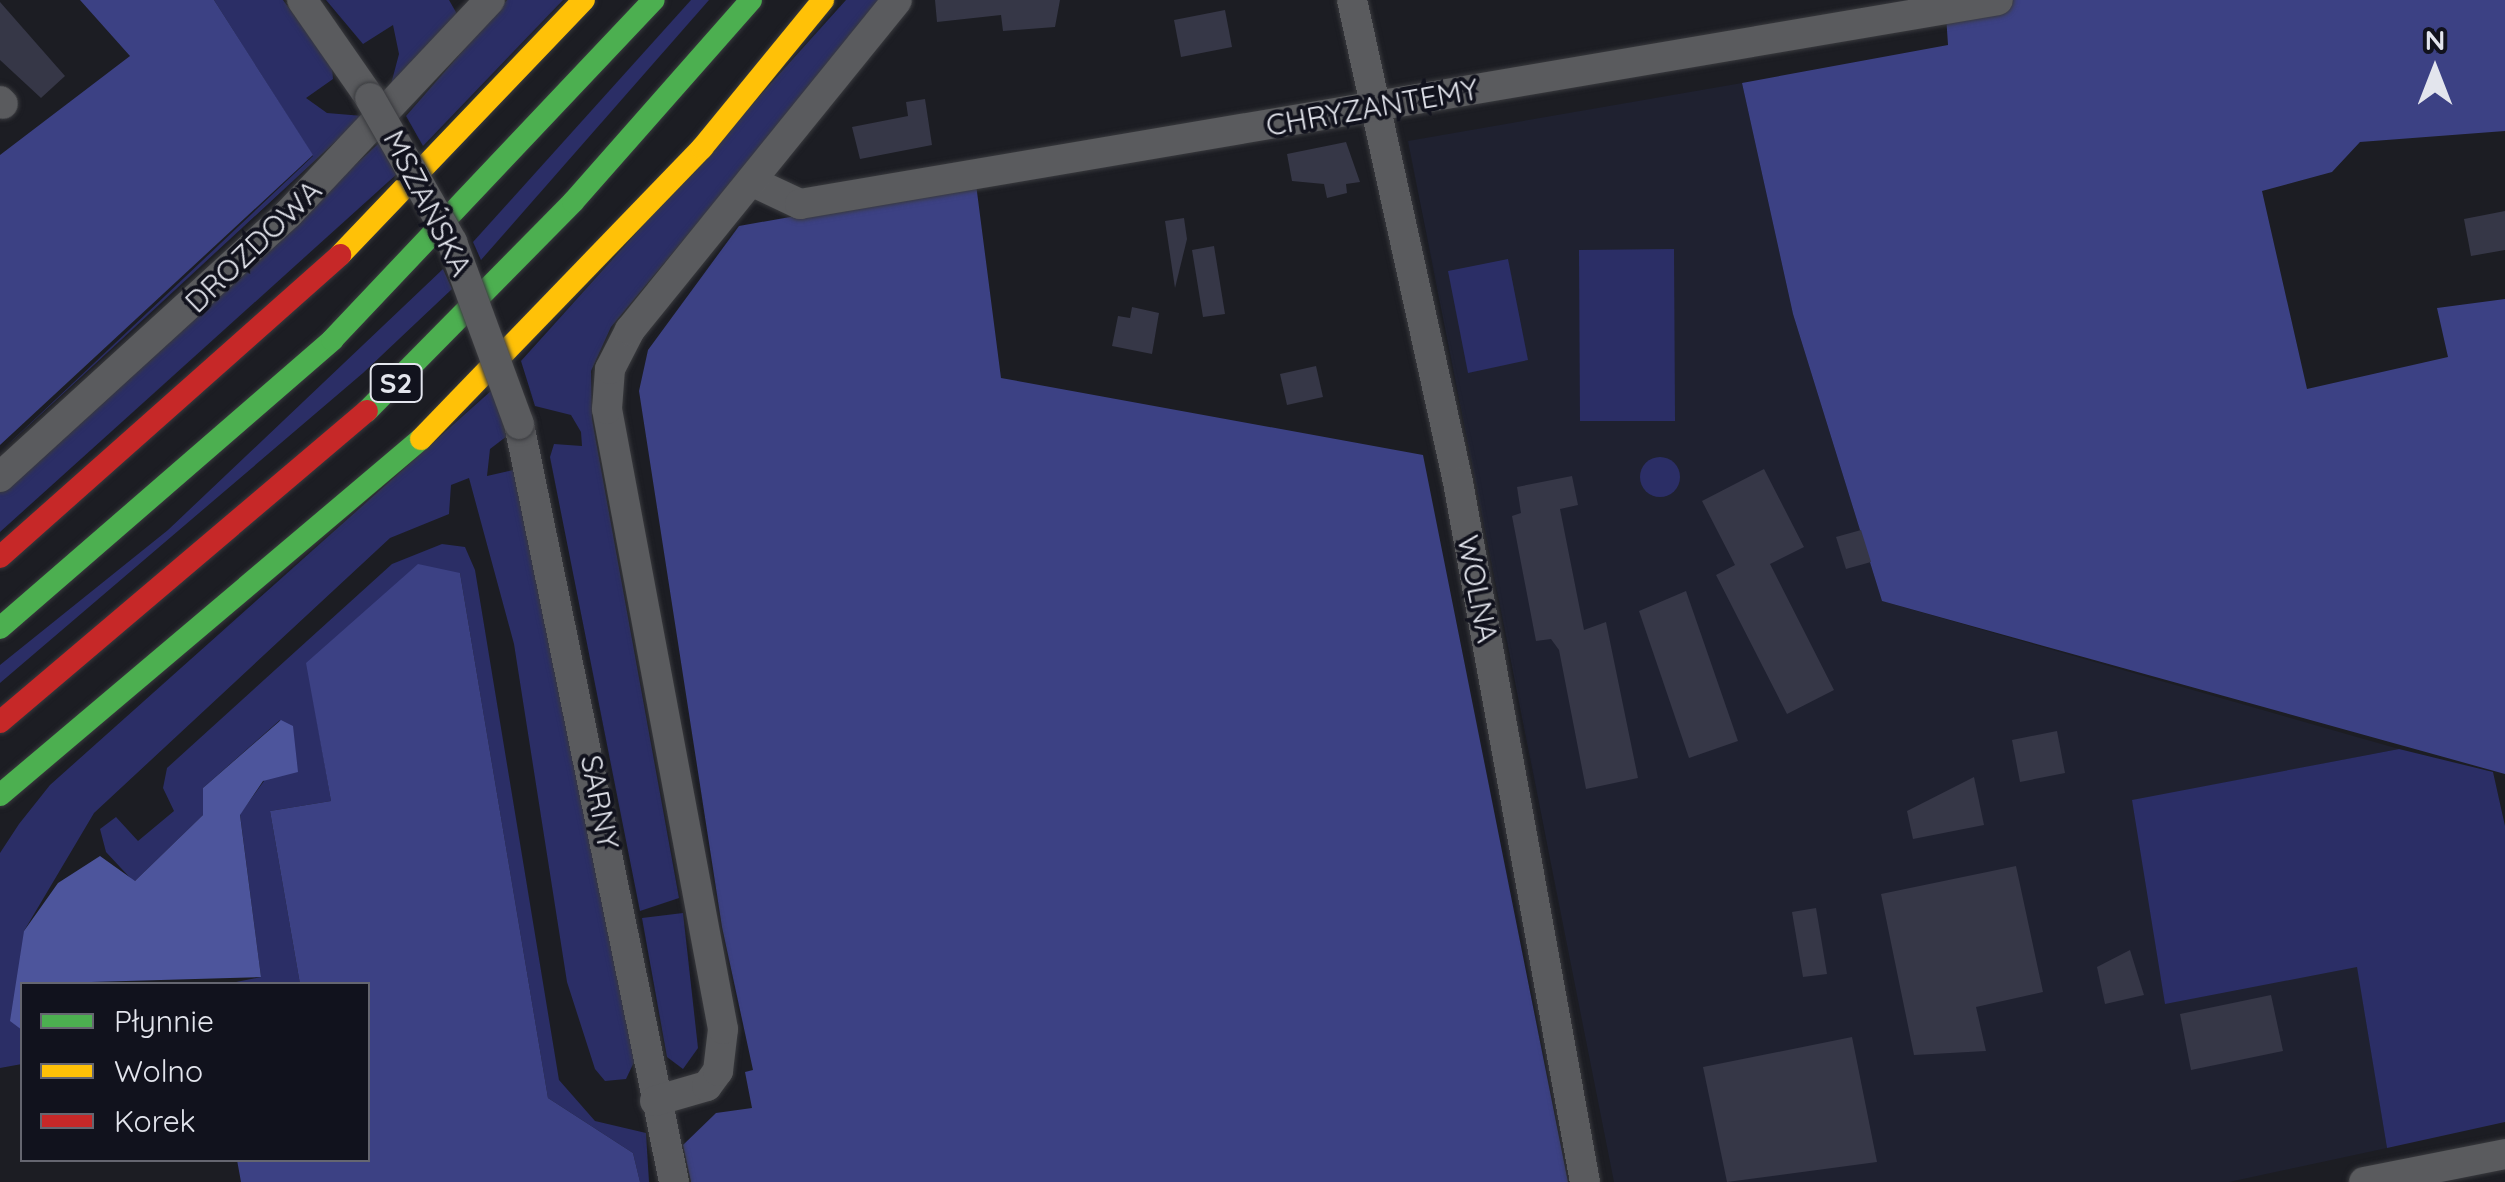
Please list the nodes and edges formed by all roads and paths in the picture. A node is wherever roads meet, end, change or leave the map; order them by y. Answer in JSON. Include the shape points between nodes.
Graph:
{"nodes":[{"id":1,"x":302,"y":0,"type":"edge"},
{"id":2,"x":490,"y":0,"type":"edge"},
{"id":3,"x":584,"y":0,"type":"edge"},
{"id":4,"x":653,"y":0,"type":"edge"},
{"id":5,"x":752,"y":0,"type":"edge"},
{"id":6,"x":823,"y":0,"type":"edge"},
{"id":7,"x":897,"y":0,"type":"edge"},
{"id":8,"x":1352,"y":0,"type":"edge"},
{"id":9,"x":1998,"y":0,"type":"edge"},
{"id":10,"x":1930,"y":7,"type":"edge"},
{"id":11,"x":1372,"y":107,"type":"junction"},
{"id":12,"x":753,"y":182,"type":"junction"},
{"id":13,"x":519,"y":424,"type":"joint"},
{"id":14,"x":97,"y":476,"type":"junction"},
{"id":15,"x":0,"y":477,"type":"edge"},
{"id":16,"x":0,"y":543,"type":"edge"},
{"id":17,"x":0,"y":557,"type":"edge"},
{"id":18,"x":0,"y":628,"type":"edge"},
{"id":19,"x":0,"y":722,"type":"edge"},
{"id":20,"x":52,"y":756,"type":"junction"},
{"id":21,"x":0,"y":795,"type":"edge"},
{"id":22,"x":0,"y":826,"type":"edge"},
{"id":23,"x":654,"y":1101,"type":"junction"},
{"id":24,"x":2505,"y":1154,"type":"edge"},
{"id":25,"x":674,"y":1182,"type":"edge"},
{"id":26,"x":1585,"y":1182,"type":"edge"},
{"id":27,"x":2364,"y":1182,"type":"edge"}],
"edges":[{"from":1,"to":13,"type":"street","name":"MSZAŃSKA","bridge":true,"via":[[370,98],[452,242]]},
{"from":2,"to":15,"type":"street","name":"DROZDOWA","via":[[289,213]]},
{"from":3,"to":14,"type":"highway","via":[[334,262]]},
{"from":4,"to":18,"type":"highway","number":"S2","via":[[332,340]]},
{"from":5,"to":19,"type":"highway","number":"S2","via":[[573,202],[375,404]]},
{"from":6,"to":20,"type":"highway","via":[[702,148],[402,460]]},
{"from":7,"to":12,"type":"street"},
{"from":8,"to":11,"type":"street","name":"WOLNA"},
{"from":9,"to":10,"type":"street","name":"CHRYZANTEMY"},
{"from":10,"to":11,"type":"street","name":"CHRYZANTEMY"},
{"from":11,"to":12,"type":"street","name":"CHRYZANTEMY","via":[[800,204]]},
{"from":11,"to":26,"type":"street","name":"WOLNA","via":[[1458,482]]},
{"from":12,"to":23,"type":"street","via":[[630,330],[608,389],[723,1029],[724,1052],[706,1086]]},
{"from":13,"to":23,"type":"street","name":"SARNY"},
{"from":14,"to":16,"type":"highway"},
{"from":14,"to":17,"type":"highway"},
{"from":20,"to":21,"type":"highway"},
{"from":20,"to":22,"type":"highway"},
{"from":23,"to":25,"type":"street","name":"SARNY"},
{"from":24,"to":27,"type":"street"}]}
